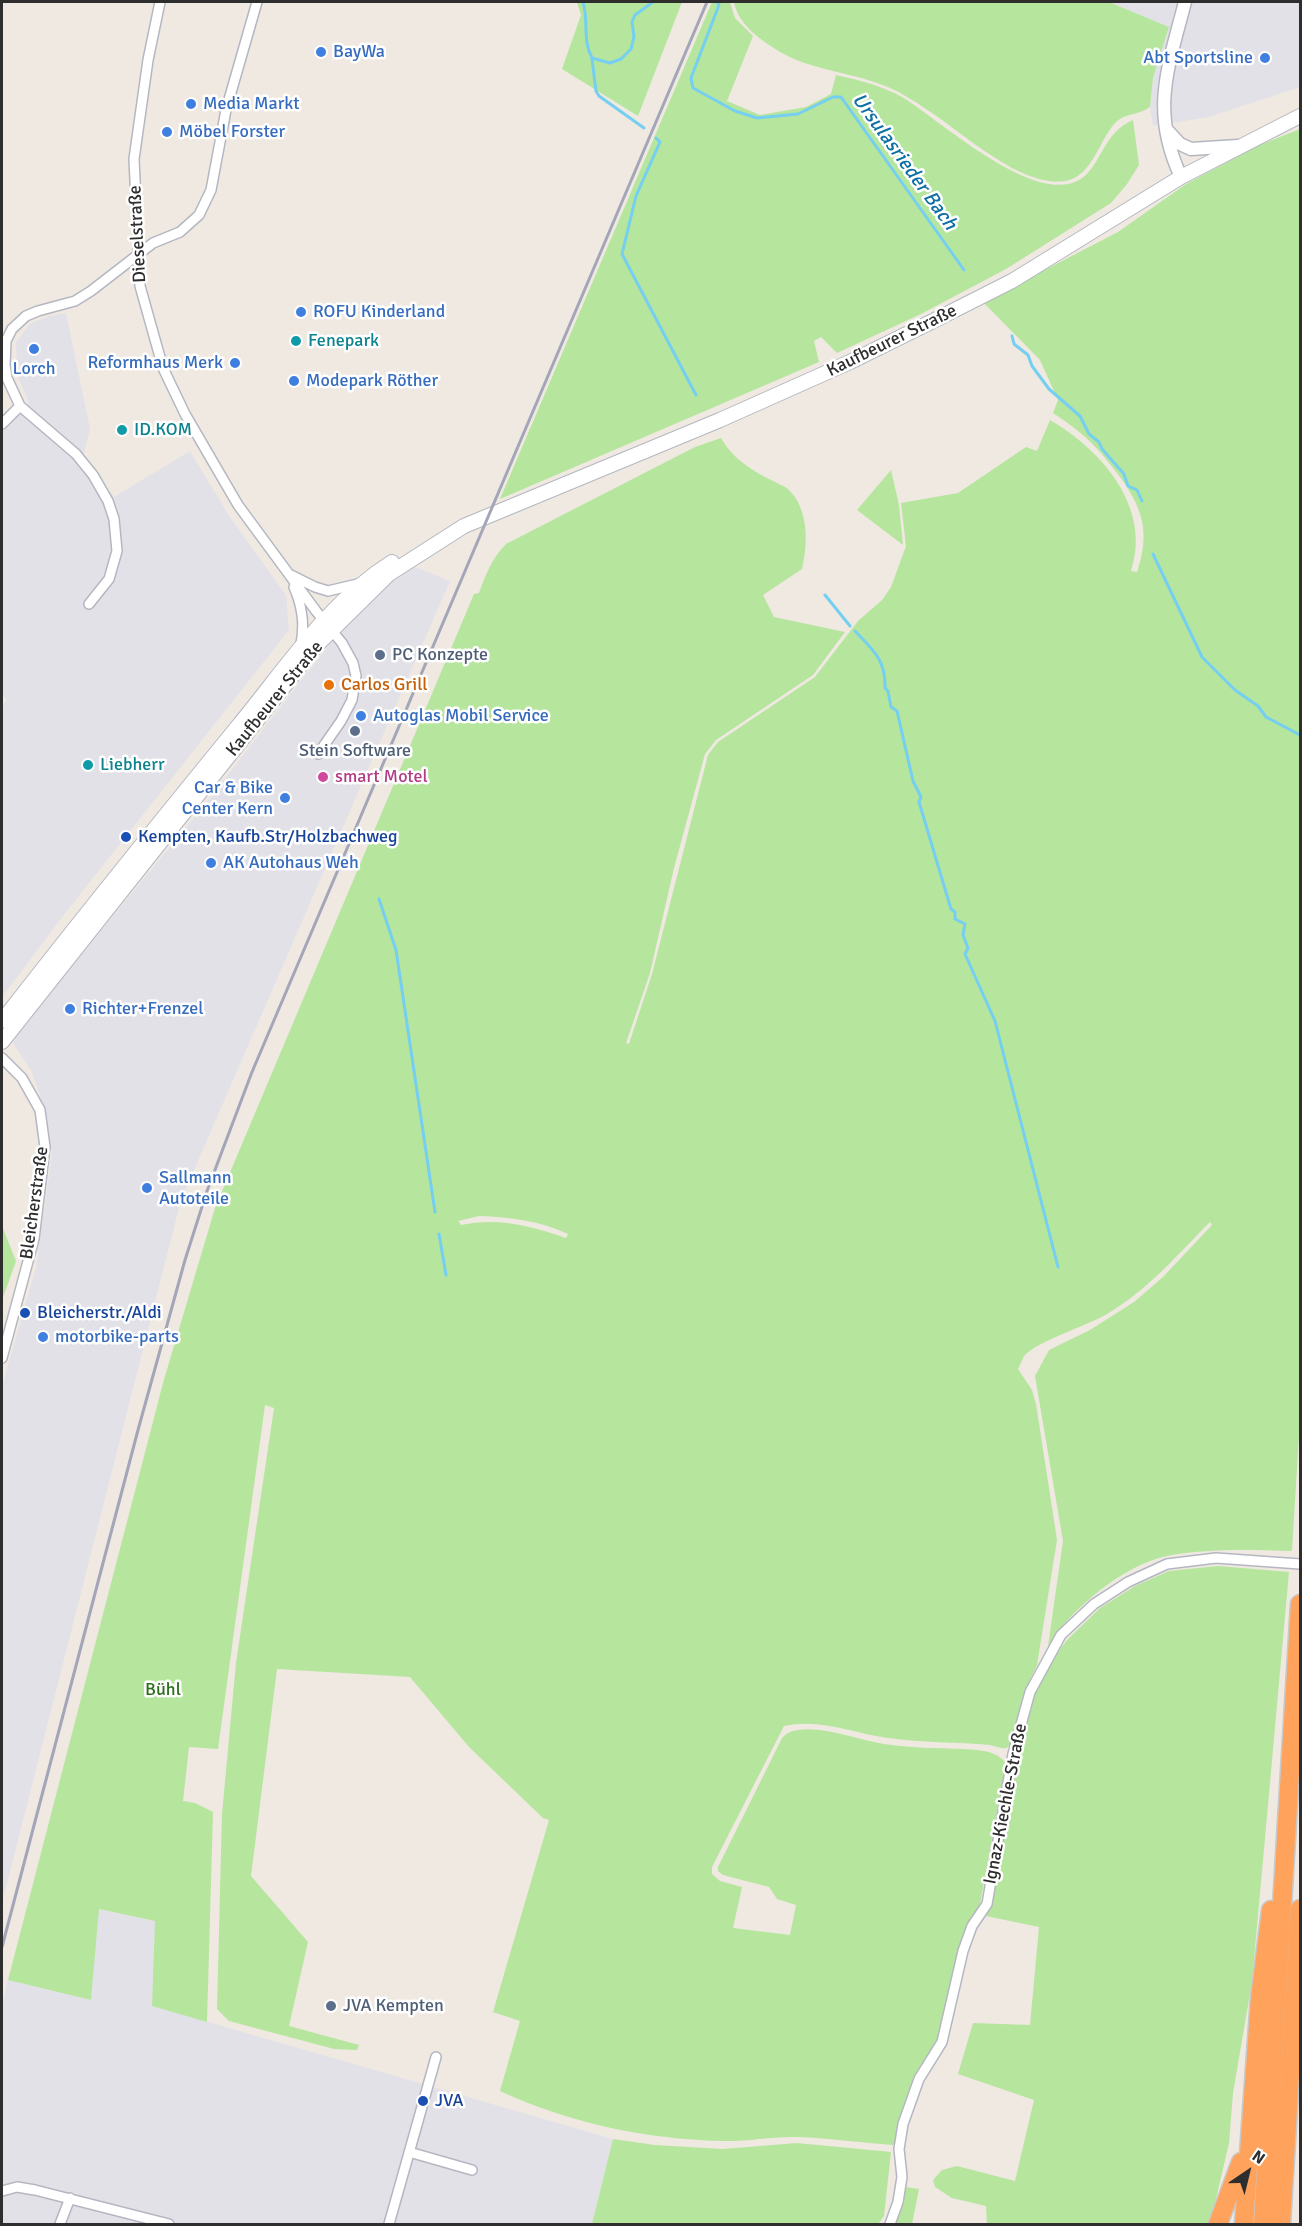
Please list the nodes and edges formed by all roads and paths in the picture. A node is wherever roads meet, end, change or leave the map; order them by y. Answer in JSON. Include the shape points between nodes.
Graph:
{"nodes":[{"id":1,"x":160,"y":2,"type":"edge"},
{"id":2,"x":257,"y":2,"type":"edge"},
{"id":3,"x":1185,"y":2,"type":"edge"},
{"id":4,"x":1300,"y":116,"type":"edge"},
{"id":5,"x":1164,"y":127,"type":"junction"},
{"id":6,"x":1239,"y":146,"type":"junction"},
{"id":7,"x":1181,"y":177,"type":"junction"},
{"id":8,"x":138,"y":255,"type":"junction"},
{"id":9,"x":20,"y":406,"type":"junction"},
{"id":10,"x":2,"y":424,"type":"edge"},
{"id":11,"x":464,"y":526,"type":"junction"},
{"id":12,"x":289,"y":574,"type":"junction"},
{"id":13,"x":362,"y":583,"type":"junction"},
{"id":14,"x":89,"y":604,"type":"dead end"},
{"id":15,"x":327,"y":625,"type":"junction"},
{"id":16,"x":300,"y":647,"type":"junction"},
{"id":17,"x":318,"y":754,"type":"dead end"},
{"id":18,"x":2,"y":1021,"type":"edge"},
{"id":19,"x":2,"y":1042,"type":"edge"},
{"id":20,"x":2,"y":1058,"type":"edge"},
{"id":21,"x":2,"y":1358,"type":"edge"},
{"id":22,"x":1300,"y":1564,"type":"edge"},
{"id":23,"x":1300,"y":1604,"type":"edge"},
{"id":24,"x":1286,"y":1841,"type":"junction"},
{"id":25,"x":1300,"y":1910,"type":"edge"},
{"id":26,"x":1299,"y":1950,"type":"edge"},
{"id":27,"x":436,"y":2057,"type":"dead end"},
{"id":28,"x":1248,"y":2144,"type":"junction"},
{"id":29,"x":409,"y":2152,"type":"junction"},
{"id":30,"x":472,"y":2170,"type":"dead end"},
{"id":31,"x":2,"y":2191,"type":"edge"},
{"id":32,"x":70,"y":2198,"type":"junction"},
{"id":33,"x":60,"y":2224,"type":"edge"},
{"id":34,"x":170,"y":2224,"type":"edge"},
{"id":35,"x":389,"y":2224,"type":"edge"},
{"id":36,"x":890,"y":2224,"type":"edge"},
{"id":37,"x":1218,"y":2224,"type":"edge"},
{"id":38,"x":1244,"y":2224,"type":"edge"},
{"id":39,"x":1263,"y":2224,"type":"edge"},
{"id":40,"x":1281,"y":2224,"type":"edge"}],
"edges":[{"from":1,"to":8,"type":"street","name":"Dieselstraße","via":[[134,159]]},
{"from":2,"to":8,"type":"street","via":[[226,110],[204,208],[180,232],[153,243]]},
{"from":3,"to":5,"type":"street","via":[[1167,70]]},
{"from":4,"to":6,"type":"main road","name":"Kaufbeurer Straße"},
{"from":5,"to":6,"type":"street","via":[[1180,144],[1191,149]]},
{"from":5,"to":7,"type":"street"},
{"from":6,"to":7,"type":"main road","name":"Kaufbeurer Straße"},
{"from":7,"to":11,"type":"main road","name":"Kaufbeurer Straße","via":[[1012,280],[841,366]]},
{"from":8,"to":9,"type":"street","via":[[75,301],[26,316],[12,329],[6,341],[5,365]]},
{"from":8,"to":12,"type":"street","name":"Dieselstraße","via":[[140,286],[173,391],[238,505]]},
{"from":9,"to":10,"type":"street"},
{"from":9,"to":14,"type":"street","via":[[76,454],[108,501],[117,551],[109,579]]},
{"from":11,"to":13,"type":"main road","name":"Kaufbeurer Straße","via":[[431,538]]},
{"from":11,"to":15,"type":"main road","name":"Kaufbeurer Straße","via":[[389,574]]},
{"from":12,"to":13,"type":"street","name":"Dieselstraße","via":[[328,591]]},
{"from":12,"to":15,"type":"street","name":"Dieselstraße"},
{"from":12,"to":16,"type":"street","name":"Dieselstraße","via":[[303,615]]},
{"from":13,"to":15,"type":"main road","name":"Kaufbeurer Straße"},
{"from":15,"to":16,"type":"main road","name":"Kaufbeurer Straße"},
{"from":15,"to":17,"type":"street","name":"Dieselstraße","via":[[348,652],[356,676],[355,690],[341,721]]},
{"from":15,"to":19,"type":"main road","name":"Kaufbeurer Straße"},
{"from":16,"to":18,"type":"main road","name":"Kaufbeurer Straße"},
{"from":20,"to":21,"type":"street","name":"Bleicherstraße","via":[[22,1078],[40,1110],[45,1147],[34,1239]]},
{"from":22,"to":36,"type":"street","name":"Ignaz-Kiechle-Straße","via":[[1216,1558],[1167,1564],[1094,1604],[1062,1635],[1030,1692],[1013,1754],[987,1904],[972,1926],[963,1951],[942,2042],[919,2079],[903,2124],[899,2149],[901,2186]]},
{"from":23,"to":24,"type":"highway"},
{"from":24,"to":28,"type":"highway","via":[[1276,1868]]},
{"from":24,"to":39,"type":"highway"},
{"from":25,"to":26,"type":"highway"},
{"from":26,"to":40,"type":"highway"},
{"from":27,"to":29,"type":"street"},
{"from":28,"to":37,"type":"highway"},
{"from":28,"to":38,"type":"highway"},
{"from":29,"to":30,"type":"street"},
{"from":29,"to":35,"type":"street"},
{"from":31,"to":32,"type":"street","via":[[17,2187]]},
{"from":32,"to":33,"type":"street"},
{"from":32,"to":34,"type":"street"}]}
